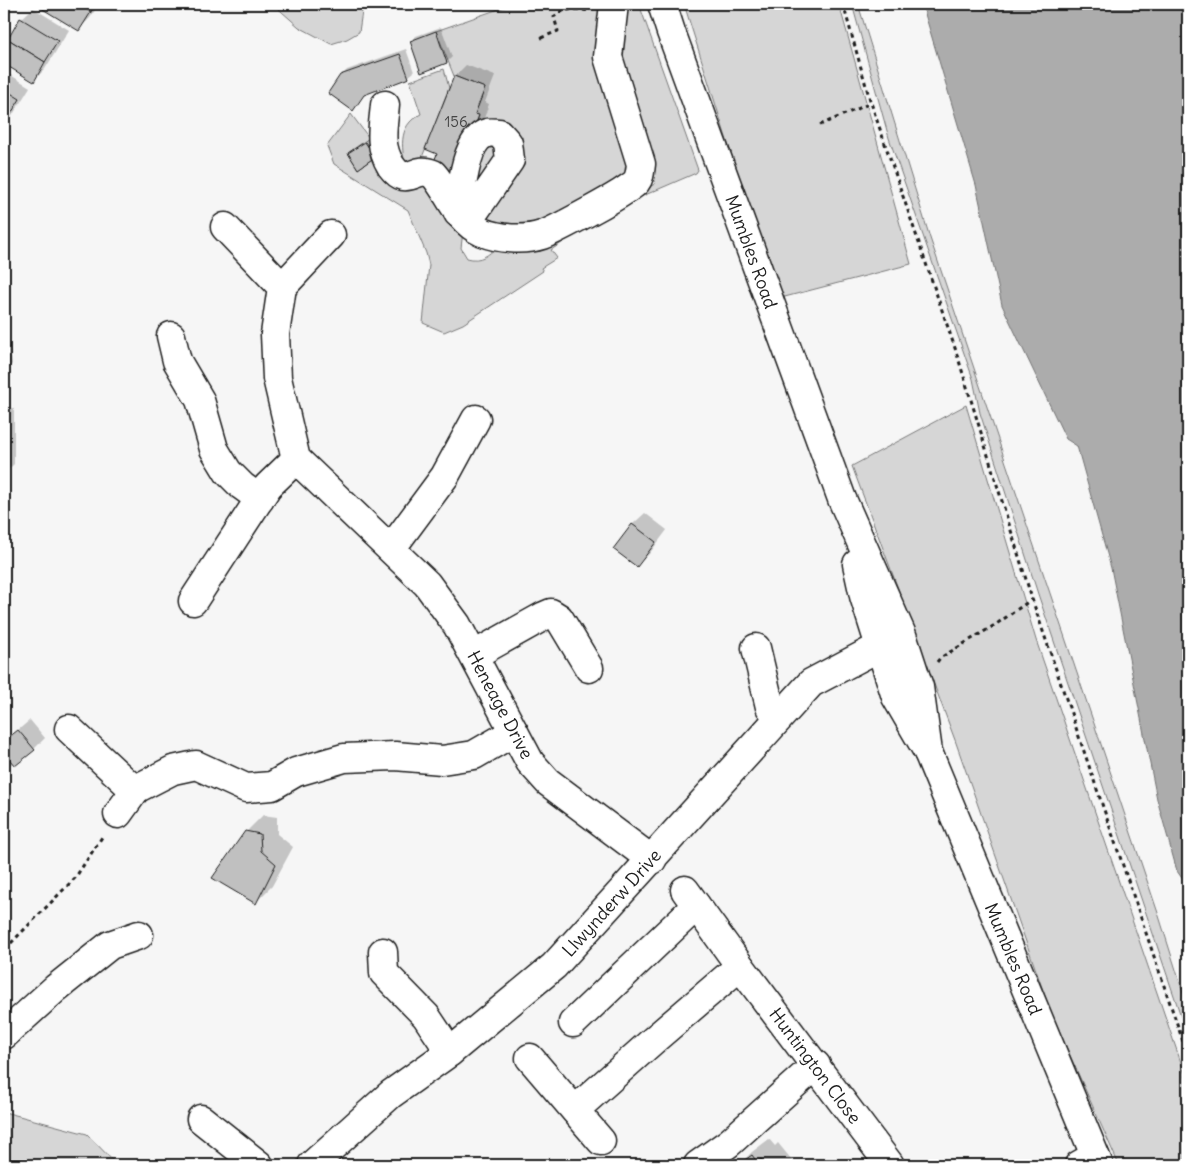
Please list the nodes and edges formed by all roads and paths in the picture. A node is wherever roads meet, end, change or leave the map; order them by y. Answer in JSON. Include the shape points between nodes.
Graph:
{"nodes":[{"id":1,"x":662,"y":4,"type":"edge"},
{"id":2,"x":843,"y":4,"type":"edge"},
{"id":3,"x":603,"y":7,"type":"edge"},
{"id":4,"x":541,"y":38,"type":"dead end"},
{"id":5,"x":871,"y":103,"type":"junction"},
{"id":6,"x":385,"y":104,"type":"dead end"},
{"id":7,"x":820,"y":125,"type":"dead end"},
{"id":8,"x":225,"y":227,"type":"dead end"},
{"id":9,"x":331,"y":235,"type":"dead end"},
{"id":10,"x":282,"y":287,"type":"junction"},
{"id":11,"x":171,"y":336,"type":"dead end"},
{"id":12,"x":476,"y":419,"type":"dead end"},
{"id":13,"x":296,"y":459,"type":"junction"},
{"id":14,"x":260,"y":499,"type":"junction"},
{"id":15,"x":391,"y":549,"type":"junction"},
{"id":16,"x":1032,"y":599,"type":"junction"},
{"id":17,"x":193,"y":601,"type":"dead end"},
{"id":18,"x":891,"y":641,"type":"junction"},
{"id":19,"x":756,"y":648,"type":"dead end"},
{"id":20,"x":474,"y":656,"type":"junction"},
{"id":21,"x":589,"y":668,"type":"dead end"},
{"id":22,"x":919,"y":687,"type":"junction"},
{"id":23,"x":780,"y":716,"type":"junction"},
{"id":24,"x":70,"y":729,"type":"dead end"},
{"id":25,"x":514,"y":732,"type":"junction"},
{"id":26,"x":928,"y":752,"type":"junction"},
{"id":27,"x":136,"y":790,"type":"junction"},
{"id":28,"x":118,"y":814,"type":"joint"},
{"id":29,"x":652,"y":860,"type":"junction"},
{"id":30,"x":139,"y":935,"type":"dead end"},
{"id":31,"x":4,"y":947,"type":"edge"},
{"id":32,"x":383,"y":952,"type":"dead end"},
{"id":33,"x":740,"y":966,"type":"junction"},
{"id":34,"x":573,"y":1023,"type":"dead end"},
{"id":35,"x":4,"y":1035,"type":"edge"},
{"id":36,"x":450,"y":1052,"type":"junction"},
{"id":37,"x":1188,"y":1056,"type":"edge"},
{"id":38,"x":530,"y":1058,"type":"dead end"},
{"id":39,"x":816,"y":1065,"type":"junction"},
{"id":40,"x":575,"y":1110,"type":"junction"},
{"id":41,"x":201,"y":1120,"type":"dead end"},
{"id":42,"x":601,"y":1141,"type":"dead end"},
{"id":43,"x":1091,"y":1162,"type":"edge"},
{"id":44,"x":259,"y":1165,"type":"edge"},
{"id":45,"x":312,"y":1165,"type":"edge"},
{"id":46,"x":698,"y":1165,"type":"edge"},
{"id":47,"x":890,"y":1165,"type":"edge"}],
"edges":[{"from":1,"to":18,"type":"street","name":"Mumbles Road","via":[[842,499],[864,596]]},
{"from":2,"to":5,"type":"path"},
{"from":3,"to":4,"type":"path","via":[[562,10],[554,17],[558,31]]},
{"from":3,"to":6,"type":"street","via":[[608,57],[641,164],[640,175],[635,184],[608,201],[542,235],[517,238],[480,231],[463,217],[433,174],[426,171],[401,176],[394,170],[382,144]]},
{"from":5,"to":7,"type":"path"},
{"from":5,"to":16,"type":"path","via":[[956,351]]},
{"from":8,"to":10,"type":"street"},
{"from":9,"to":10,"type":"street"},
{"from":10,"to":13,"type":"street","via":[[275,334],[277,378]]},
{"from":11,"to":14,"type":"street","via":[[177,361],[200,400],[214,449],[228,472]]},
{"from":12,"to":15,"type":"street","via":[[445,476]]},
{"from":13,"to":14,"type":"street","via":[[268,486]]},
{"from":13,"to":15,"type":"street","name":"Heneage Drive"},
{"from":14,"to":17,"type":"street"},
{"from":15,"to":20,"type":"street","name":"Heneage Drive","via":[[427,584],[457,625]]},
{"from":16,"to":22,"type":"path","via":[[940,658]]},
{"from":16,"to":37,"type":"path"},
{"from":18,"to":22,"type":"street","name":"Mumbles Road"},
{"from":18,"to":23,"type":"street","name":"Llwynderw Drive","via":[[811,683]]},
{"from":18,"to":26,"type":"street","name":"Mumbles Road","via":[[896,697]]},
{"from":19,"to":23,"type":"street","via":[[770,707]]},
{"from":20,"to":21,"type":"street","via":[[552,613],[560,618]]},
{"from":20,"to":25,"type":"street","name":"Heneage Drive"},
{"from":22,"to":26,"type":"street","name":"Mumbles Road"},
{"from":23,"to":29,"type":"street","name":"Llwynderw Drive"},
{"from":24,"to":27,"type":"street"},
{"from":25,"to":27,"type":"street","via":[[474,755],[442,760],[396,756],[344,758],[296,772],[272,786],[246,788],[196,765],[173,770]]},
{"from":25,"to":29,"type":"street","name":"Heneage Drive","via":[[530,762],[548,782]]},
{"from":26,"to":43,"type":"street","name":"Mumbles Road"},
{"from":27,"to":28,"type":"street"},
{"from":28,"to":31,"type":"path","via":[[76,878]]},
{"from":29,"to":36,"type":"street","name":"Llwynderw Drive","via":[[554,966]]},
{"from":30,"to":35,"type":"street","via":[[110,945]]},
{"from":32,"to":36,"type":"street","via":[[384,974],[426,1016]]},
{"from":33,"to":34,"type":"street","name":"Huntington Close","via":[[690,898]]},
{"from":33,"to":39,"type":"street","name":"Huntington Close"},
{"from":33,"to":40,"type":"street"},
{"from":36,"to":45,"type":"street","name":"Llwynderw Drive","via":[[390,1094]]},
{"from":38,"to":40,"type":"street"},
{"from":39,"to":46,"type":"street","via":[[729,1143]]},
{"from":39,"to":47,"type":"street","name":"Huntington Close"},
{"from":40,"to":42,"type":"street"},
{"from":41,"to":44,"type":"street"}]}
